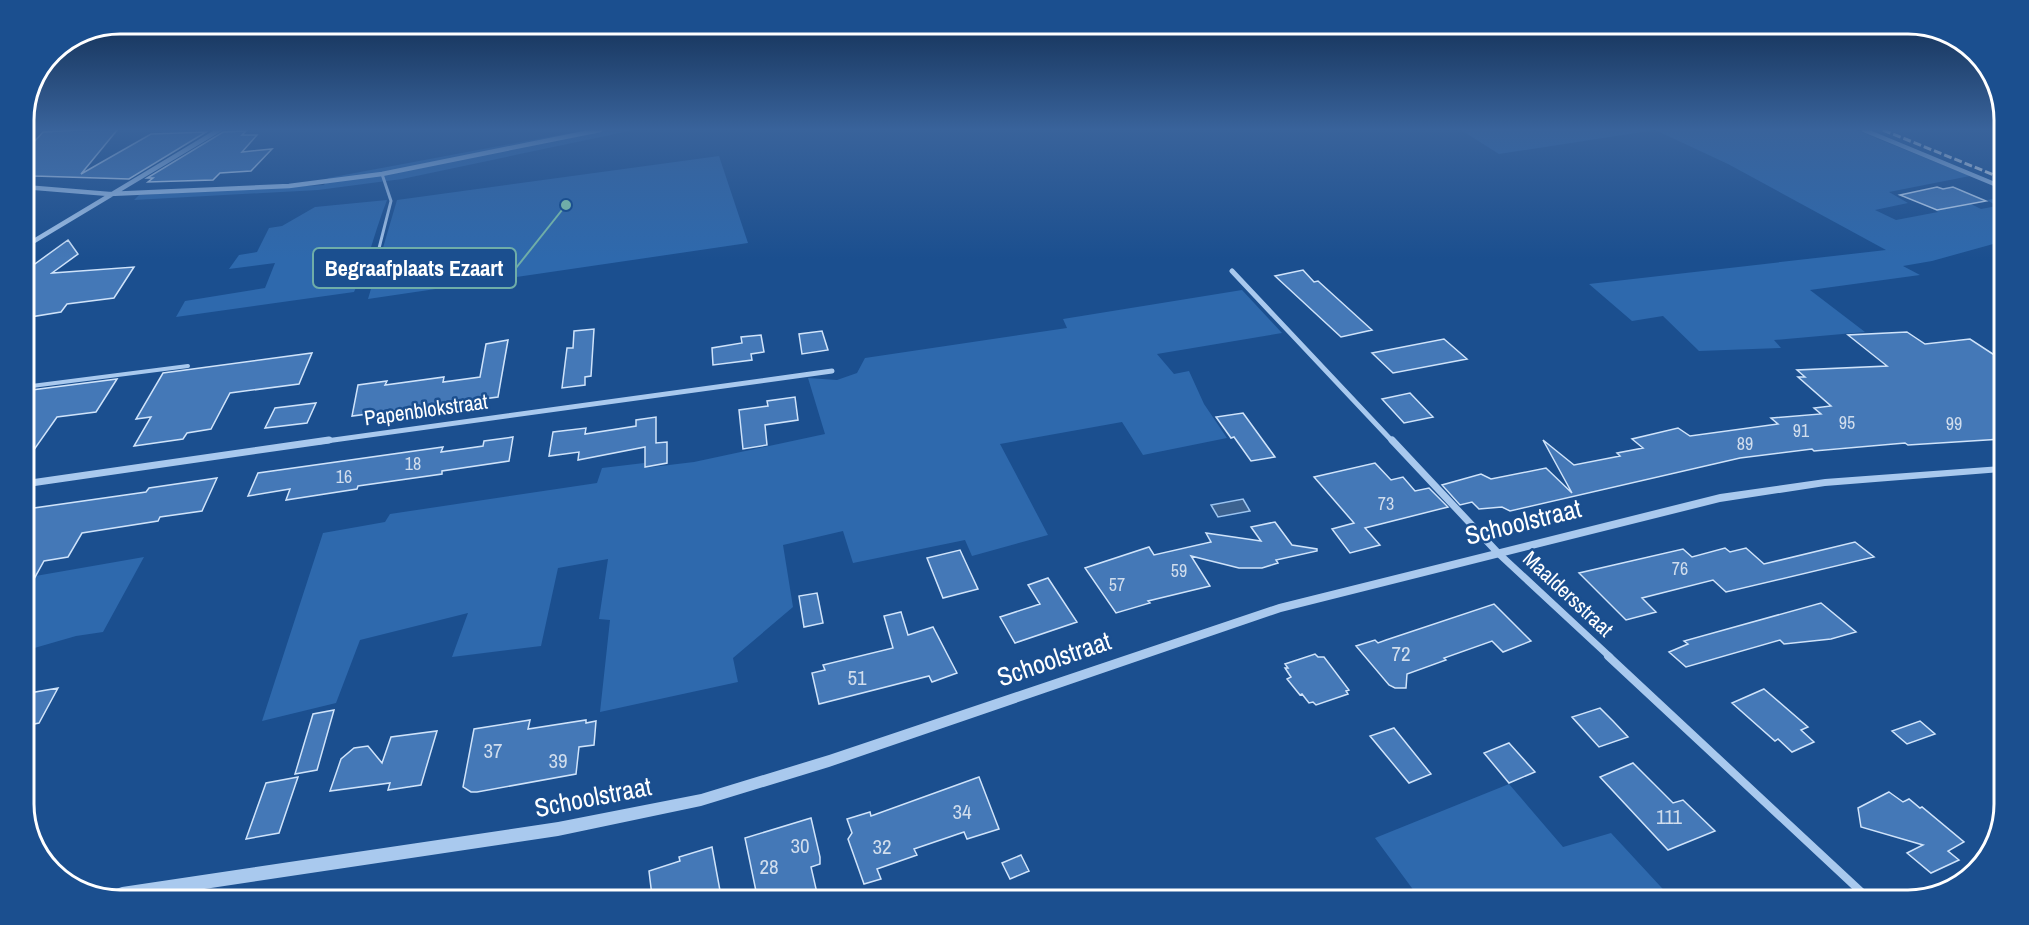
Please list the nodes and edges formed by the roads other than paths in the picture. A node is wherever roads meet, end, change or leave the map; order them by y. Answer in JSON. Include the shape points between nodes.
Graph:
{"nodes":[{"id":1,"x":144,"y":173,"type":"edge"},
{"id":2,"x":386,"y":173,"type":"edge"},
{"id":3,"x":1969,"y":173,"type":"edge"},
{"id":4,"x":382,"y":174,"type":"junction"},
{"id":5,"x":1994,"y":184,"type":"edge"},
{"id":6,"x":35,"y":188,"type":"edge"},
{"id":7,"x":109,"y":194,"type":"junction"},
{"id":8,"x":35,"y":240,"type":"edge"},
{"id":9,"x":376,"y":260,"type":"dead end"},
{"id":10,"x":1232,"y":271,"type":"dead end"},
{"id":11,"x":188,"y":366,"type":"dead end"},
{"id":12,"x":832,"y":371,"type":"dead end"},
{"id":13,"x":35,"y":386,"type":"edge"},
{"id":14,"x":1994,"y":469,"type":"edge"},
{"id":15,"x":35,"y":482,"type":"edge"},
{"id":16,"x":1498,"y":553,"type":"junction"},
{"id":17,"x":149,"y":890,"type":"edge"},
{"id":18,"x":1859,"y":890,"type":"edge"}],
"edges":[{"from":1,"to":7,"type":"street"},
{"from":2,"to":4,"type":"street"},
{"from":3,"to":5,"type":"street"},
{"from":4,"to":7,"type":"street","via":[[289,186]]},
{"from":4,"to":9,"type":"lane","via":[[392,201]]},
{"from":6,"to":7,"type":"street"},
{"from":7,"to":8,"type":"street"},
{"from":10,"to":16,"type":"street","name":"Maaldersstraat"},
{"from":11,"to":13,"type":"lane"},
{"from":12,"to":15,"type":"street","name":"Papenblokstraat"},
{"from":14,"to":16,"type":"street","name":"Schoolstraat","via":[[1843,480],[1755,492]]},
{"from":16,"to":17,"type":"street","name":"Schoolstraat","via":[[1279,608],[829,761],[701,800],[558,829]]},
{"from":16,"to":18,"type":"street","name":"Maaldersstraat"}]}
